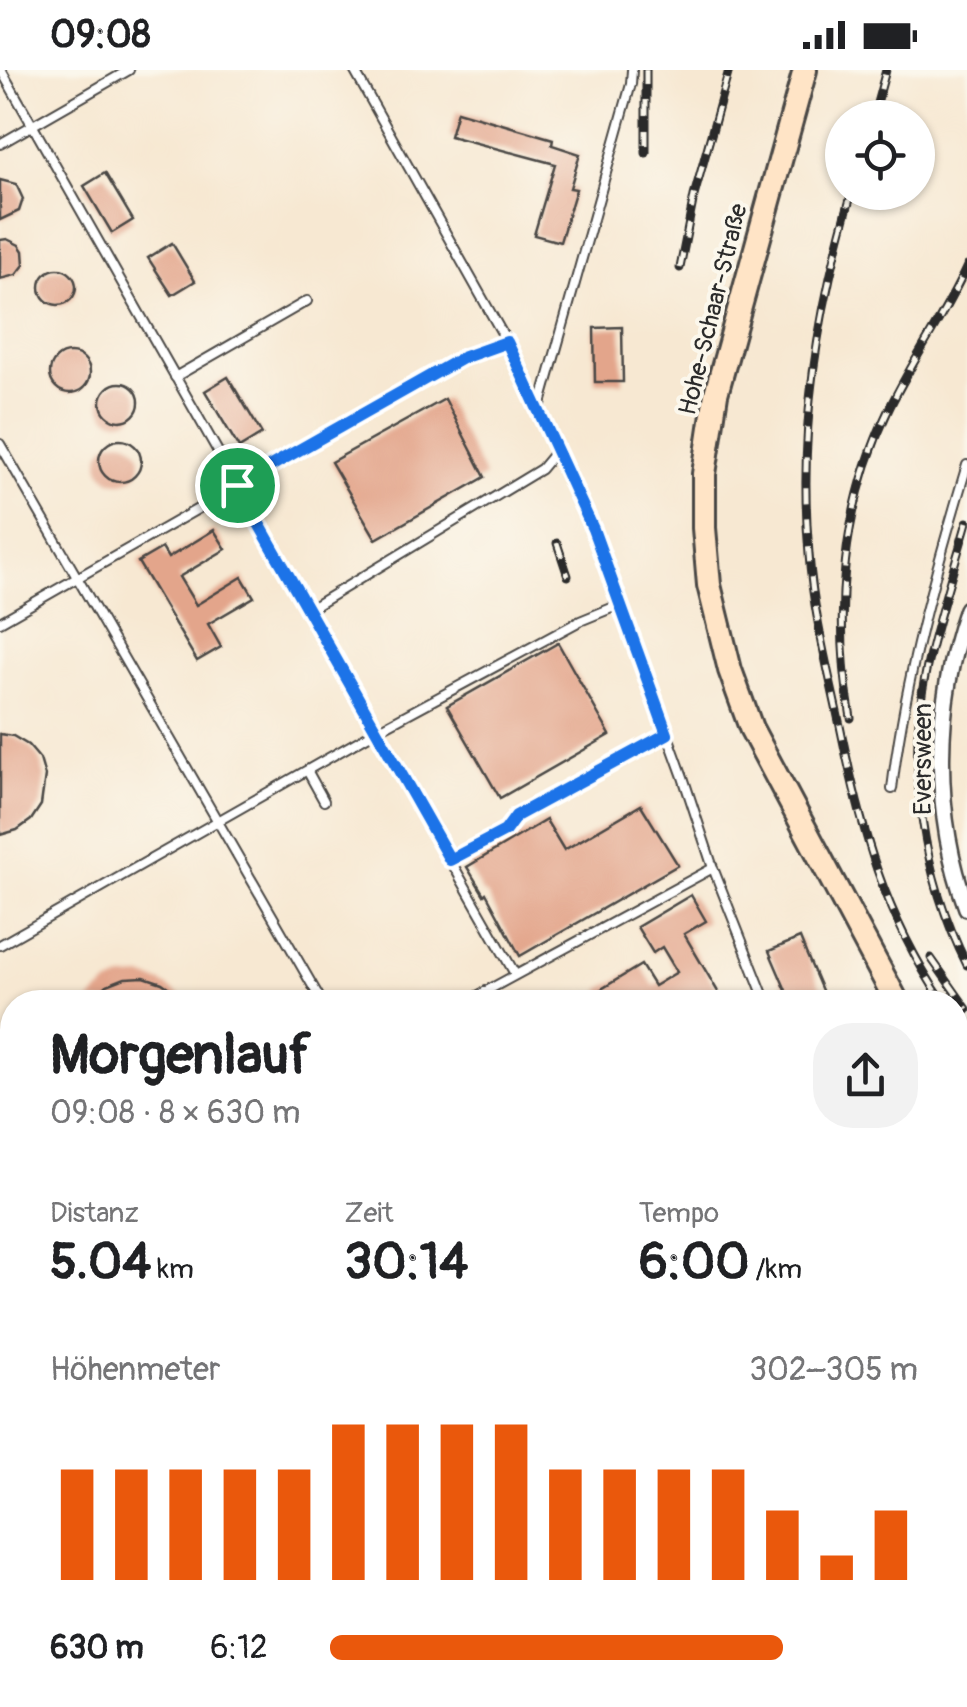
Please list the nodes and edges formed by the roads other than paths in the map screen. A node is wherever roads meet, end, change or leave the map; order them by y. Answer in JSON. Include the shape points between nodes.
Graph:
{"nodes":[{"id":1,"x":1,"y":70,"type":"edge"},
{"id":2,"x":130,"y":70,"type":"edge"},
{"id":3,"x":354,"y":70,"type":"edge"},
{"id":4,"x":632,"y":70,"type":"edge"},
{"id":5,"x":805,"y":70,"type":"edge"},
{"id":6,"x":34,"y":125,"type":"junction"},
{"id":7,"x":0,"y":144,"type":"edge"},
{"id":8,"x":307,"y":301,"type":"dead end"},
{"id":9,"x":507,"y":342,"type":"junction"},
{"id":10,"x":176,"y":377,"type":"junction"},
{"id":11,"x":538,"y":411,"type":"junction"},
{"id":12,"x":0,"y":444,"type":"edge"},
{"id":13,"x":556,"y":451,"type":"junction"},
{"id":14,"x":967,"y":465,"type":"edge"},
{"id":15,"x":237,"y":485,"type":"junction"},
{"id":16,"x":79,"y":577,"type":"junction"},
{"id":17,"x":619,"y":604,"type":"junction"},
{"id":18,"x":967,"y":608,"type":"edge"},
{"id":19,"x":308,"y":610,"type":"junction"},
{"id":20,"x":0,"y":622,"type":"edge"},
{"id":21,"x":376,"y":731,"type":"junction"},
{"id":22,"x":667,"y":734,"type":"junction"},
{"id":23,"x":308,"y":772,"type":"junction"},
{"id":24,"x":892,"y":789,"type":"dead end"},
{"id":25,"x":324,"y":801,"type":"dead end"},
{"id":26,"x":219,"y":821,"type":"junction"},
{"id":27,"x":450,"y":860,"type":"junction"},
{"id":28,"x":713,"y":868,"type":"junction"},
{"id":29,"x":967,"y":908,"type":"edge"},
{"id":30,"x":0,"y":946,"type":"edge"},
{"id":31,"x":514,"y":974,"type":"junction"},
{"id":32,"x":315,"y":990,"type":"edge"},
{"id":33,"x":487,"y":990,"type":"edge"},
{"id":34,"x":761,"y":990,"type":"edge"},
{"id":35,"x":892,"y":990,"type":"edge"}],
"edges":[{"from":1,"to":6,"type":"lane"},
{"from":2,"to":6,"type":"lane"},
{"from":3,"to":9,"type":"lane"},
{"from":4,"to":11,"type":"lane"},
{"from":5,"to":35,"type":"main road","name":"Hohe-Schaar-Straße","via":[[716,394],[704,474],[707,566],[720,633],[751,728]]},
{"from":6,"to":7,"type":"lane"},
{"from":6,"to":10,"type":"lane"},
{"from":8,"to":10,"type":"lane"},
{"from":9,"to":11,"type":"lane"},
{"from":9,"to":15,"type":"lane","via":[[462,358]]},
{"from":10,"to":15,"type":"lane"},
{"from":11,"to":13,"type":"lane"},
{"from":12,"to":16,"type":"lane"},
{"from":13,"to":17,"type":"lane"},
{"from":13,"to":19,"type":"lane","via":[[541,469]]},
{"from":14,"to":24,"type":"lane","via":[[925,608]]},
{"from":15,"to":16,"type":"lane"},
{"from":15,"to":19,"type":"lane"},
{"from":16,"to":20,"type":"lane"},
{"from":16,"to":26,"type":"lane"},
{"from":17,"to":21,"type":"lane"},
{"from":17,"to":22,"type":"lane"},
{"from":18,"to":29,"type":"street","name":"Eversween","via":[[950,670],[942,755],[951,854]]},
{"from":19,"to":21,"type":"lane"},
{"from":21,"to":23,"type":"lane"},
{"from":21,"to":27,"type":"lane"},
{"from":22,"to":27,"type":"lane"},
{"from":22,"to":28,"type":"lane"},
{"from":23,"to":25,"type":"lane"},
{"from":23,"to":26,"type":"lane"},
{"from":26,"to":30,"type":"lane"},
{"from":26,"to":32,"type":"lane"},
{"from":27,"to":31,"type":"lane"},
{"from":28,"to":31,"type":"lane"},
{"from":28,"to":34,"type":"lane"},
{"from":31,"to":33,"type":"lane"}]}
